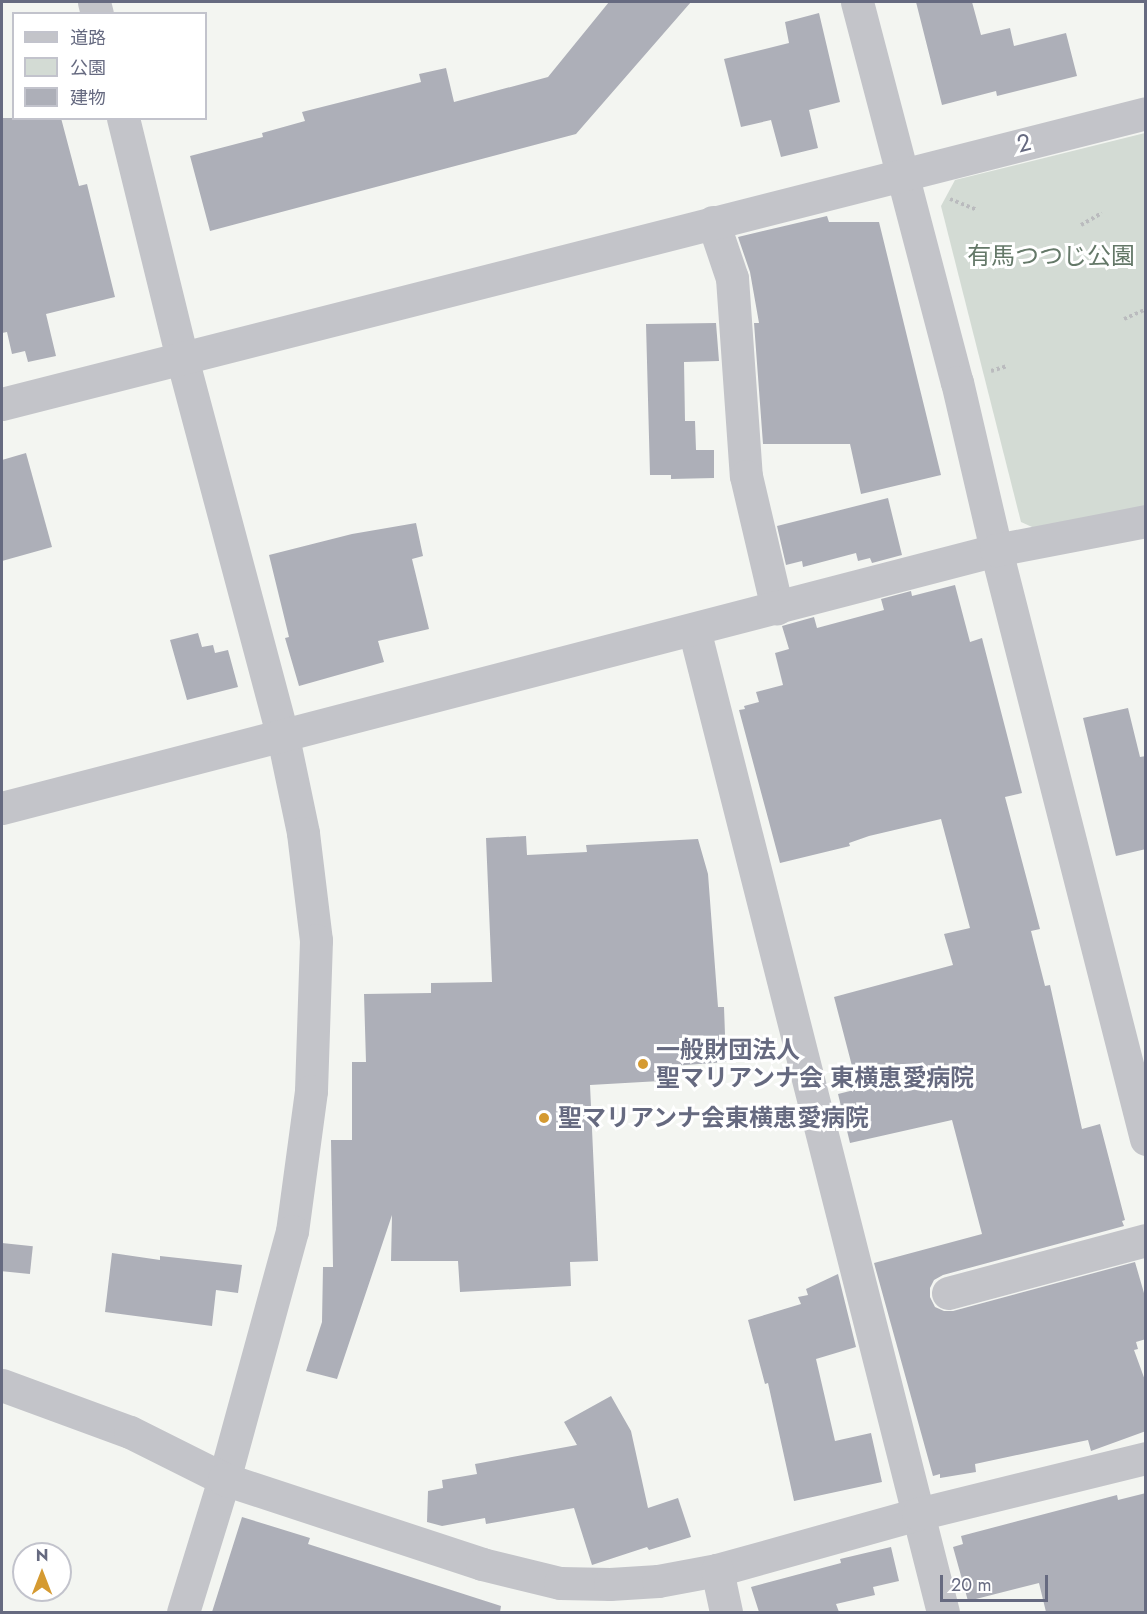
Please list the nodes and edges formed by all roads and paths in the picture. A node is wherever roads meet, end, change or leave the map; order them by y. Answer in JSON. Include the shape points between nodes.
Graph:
{"nodes":[{"id":1,"x":857,"y":2,"type":"edge"},
{"id":2,"x":1146,"y":113,"type":"edge"},
{"id":3,"x":123,"y":120,"type":"edge"},
{"id":4,"x":902,"y":174,"type":"junction"},
{"id":5,"x":946,"y":198,"type":"dead end"},
{"id":6,"x":977,"y":210,"type":"dead end"},
{"id":7,"x":1102,"y":213,"type":"dead end"},
{"id":8,"x":713,"y":222,"type":"junction"},
{"id":9,"x":1081,"y":225,"type":"dead end"},
{"id":10,"x":1146,"y":309,"type":"edge"},
{"id":11,"x":1124,"y":319,"type":"dead end"},
{"id":12,"x":182,"y":358,"type":"junction"},
{"id":13,"x":2,"y":404,"type":"edge"},
{"id":14,"x":1146,"y":521,"type":"edge"},
{"id":15,"x":996,"y":550,"type":"junction"},
{"id":16,"x":777,"y":608,"type":"junction"},
{"id":17,"x":694,"y":629,"type":"junction"},
{"id":18,"x":283,"y":737,"type":"junction"},
{"id":19,"x":2,"y":808,"type":"edge"},
{"id":20,"x":1146,"y":1139,"type":"edge"},
{"id":21,"x":1146,"y":1240,"type":"edge"},
{"id":22,"x":948,"y":1293,"type":"dead end"},
{"id":23,"x":2,"y":1385,"type":"edge"},
{"id":24,"x":1146,"y":1458,"type":"edge"},
{"id":25,"x":224,"y":1479,"type":"junction"},
{"id":26,"x":918,"y":1514,"type":"junction"},
{"id":27,"x":717,"y":1570,"type":"junction"},
{"id":28,"x":183,"y":1612,"type":"edge"},
{"id":29,"x":726,"y":1612,"type":"edge"},
{"id":30,"x":943,"y":1612,"type":"edge"}],
"edges":[{"from":1,"to":4,"type":"street"},
{"from":2,"to":4,"type":"street","name":"2"},
{"from":3,"to":12,"type":"street"},
{"from":4,"to":8,"type":"street","name":"2"},
{"from":4,"to":15,"type":"street"},
{"from":5,"to":6,"type":"path"},
{"from":7,"to":9,"type":"path"},
{"from":8,"to":12,"type":"street","name":"2"},
{"from":8,"to":16,"type":"street","via":[[732,278],[746,476]]},
{"from":10,"to":11,"type":"path"},
{"from":12,"to":13,"type":"street","name":"2"},
{"from":12,"to":18,"type":"street"},
{"from":14,"to":15,"type":"street"},
{"from":15,"to":16,"type":"street"},
{"from":15,"to":20,"type":"street"},
{"from":16,"to":17,"type":"street"},
{"from":17,"to":18,"type":"street"},
{"from":17,"to":26,"type":"street"},
{"from":18,"to":19,"type":"street"},
{"from":18,"to":25,"type":"street","via":[[303,832],[316,940],[311,1091],[292,1231]]},
{"from":21,"to":22,"type":"street"},
{"from":23,"to":25,"type":"street","via":[[130,1432]]},
{"from":24,"to":26,"type":"street"},
{"from":25,"to":27,"type":"street","via":[[482,1564],[560,1583],[658,1581]]},
{"from":25,"to":28,"type":"street"},
{"from":26,"to":27,"type":"street"},
{"from":26,"to":30,"type":"street"},
{"from":27,"to":29,"type":"street"}]}
